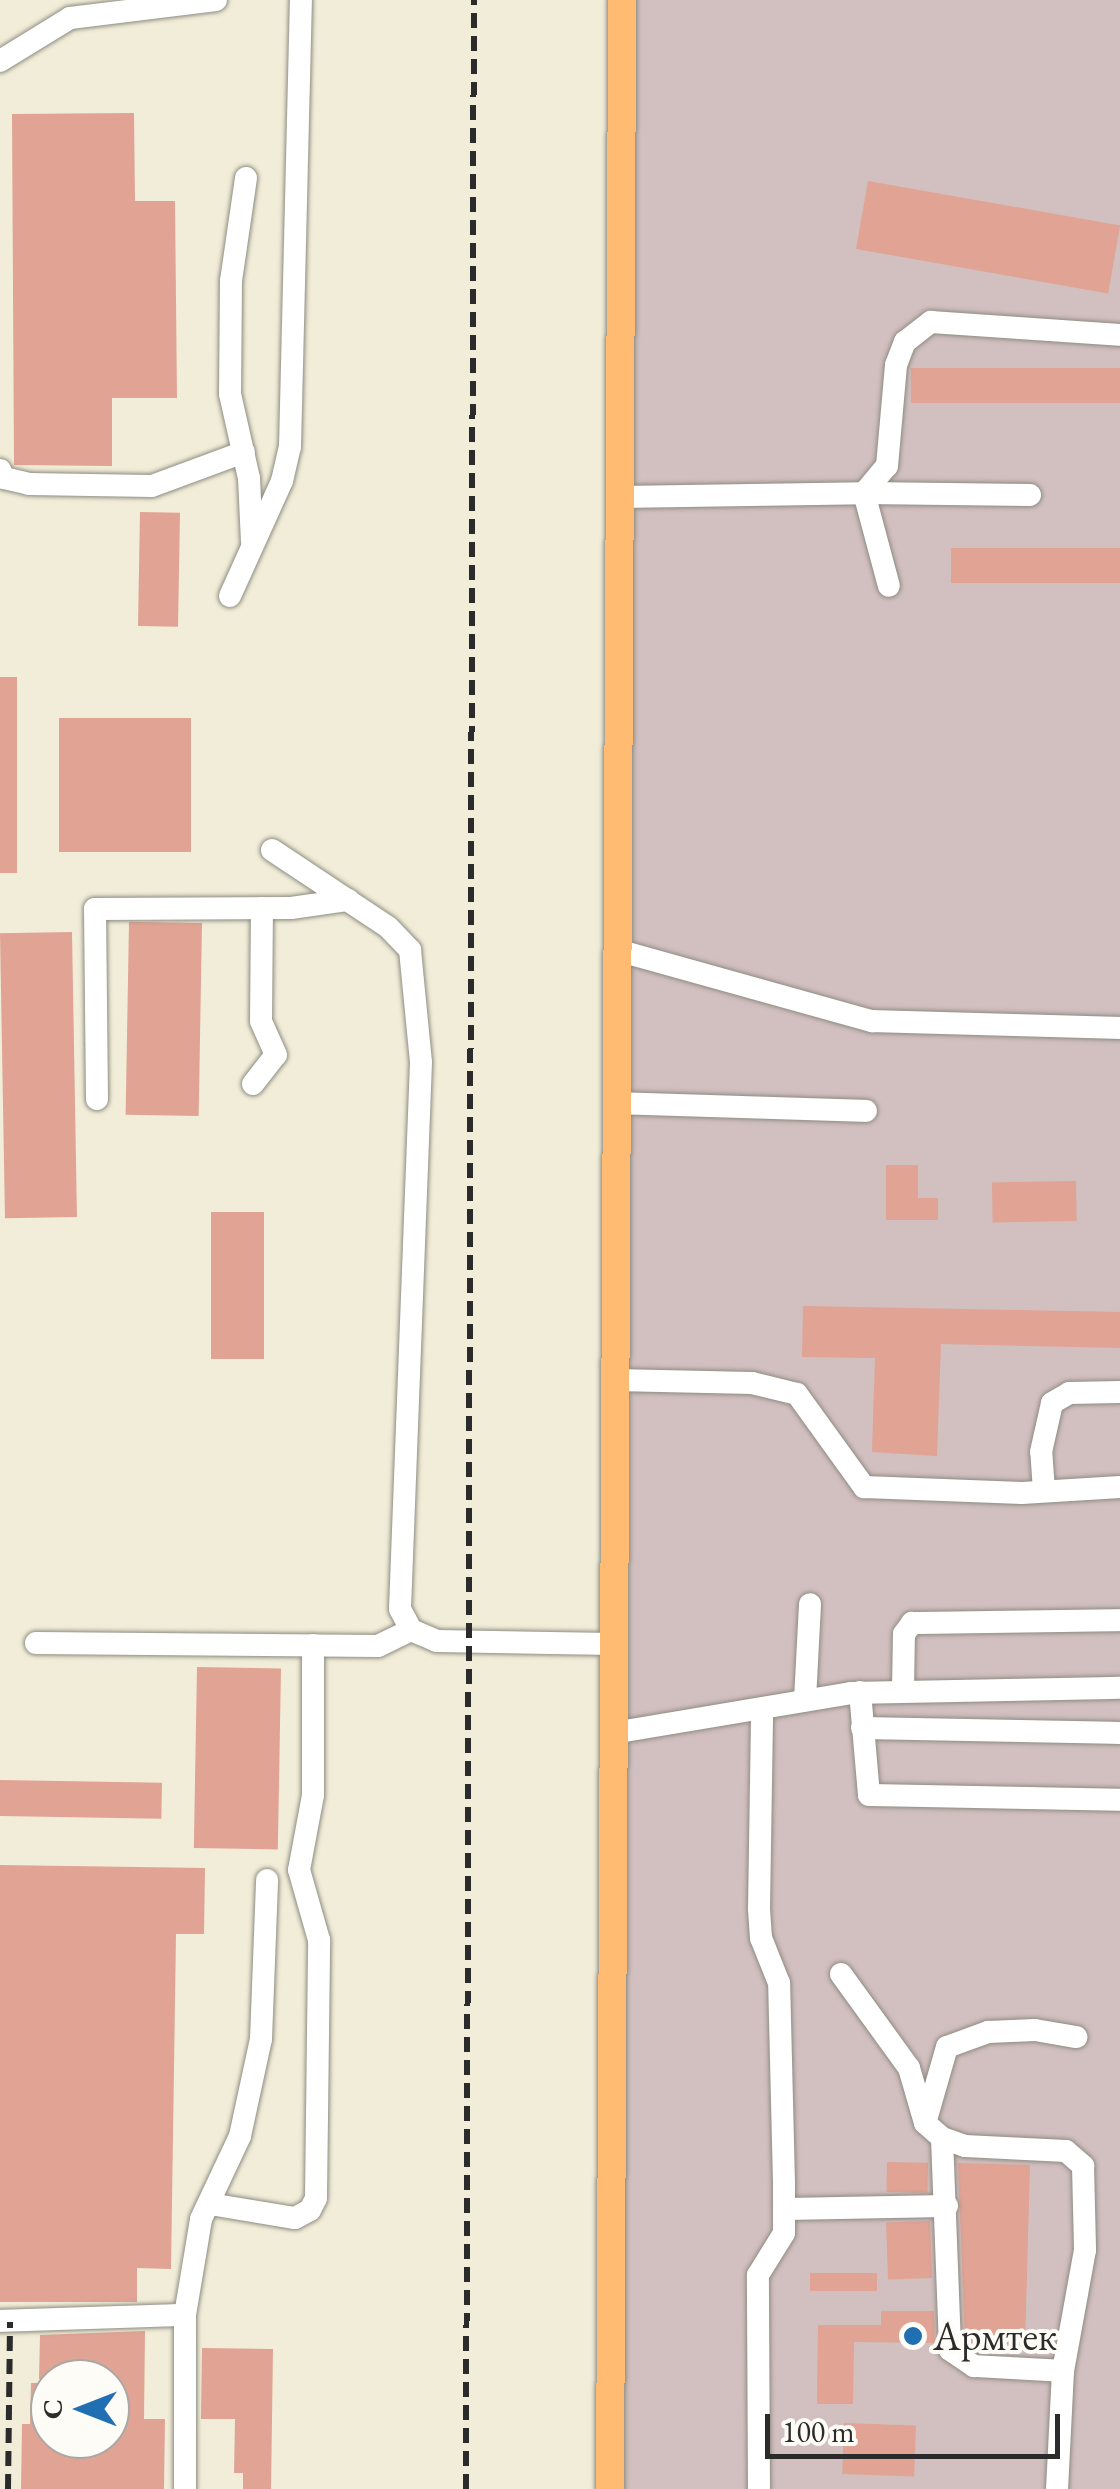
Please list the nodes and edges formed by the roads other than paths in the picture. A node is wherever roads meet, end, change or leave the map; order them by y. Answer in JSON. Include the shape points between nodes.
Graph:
{"nodes":[{"id":1,"x":216,"y":0,"type":"edge"},
{"id":2,"x":301,"y":0,"type":"edge"},
{"id":3,"x":622,"y":0,"type":"edge"},
{"id":4,"x":60,"y":12,"type":"edge"},
{"id":5,"x":0,"y":61,"type":"edge"},
{"id":6,"x":246,"y":178,"type":"dead end"},
{"id":7,"x":1120,"y":335,"type":"edge"},
{"id":8,"x":244,"y":452,"type":"junction"},
{"id":9,"x":0,"y":470,"type":"edge"},
{"id":10,"x":864,"y":492,"type":"junction"},
{"id":11,"x":1030,"y":495,"type":"dead end"},
{"id":12,"x":620,"y":497,"type":"junction"},
{"id":13,"x":252,"y":550,"type":"junction"},
{"id":14,"x":888,"y":586,"type":"dead end"},
{"id":15,"x":230,"y":596,"type":"dead end"},
{"id":16,"x":272,"y":850,"type":"dead end"},
{"id":17,"x":348,"y":900,"type":"junction"},
{"id":18,"x":262,"y":908,"type":"junction"},
{"id":19,"x":617,"y":950,"type":"junction"},
{"id":20,"x":1120,"y":1028,"type":"edge"},
{"id":21,"x":253,"y":1084,"type":"dead end"},
{"id":22,"x":97,"y":1099,"type":"dead end"},
{"id":23,"x":616,"y":1103,"type":"junction"},
{"id":24,"x":866,"y":1110,"type":"dead end"},
{"id":25,"x":615,"y":1380,"type":"junction"},
{"id":26,"x":1120,"y":1392,"type":"edge"},
{"id":27,"x":1120,"y":1486,"type":"edge"},
{"id":28,"x":1044,"y":1491,"type":"junction"},
{"id":29,"x":810,"y":1604,"type":"dead end"},
{"id":30,"x":1120,"y":1620,"type":"edge"},
{"id":31,"x":411,"y":1630,"type":"junction"},
{"id":32,"x":36,"y":1643,"type":"dead end"},
{"id":33,"x":614,"y":1644,"type":"junction"},
{"id":34,"x":312,"y":1645,"type":"junction"},
{"id":35,"x":1120,"y":1688,"type":"edge"},
{"id":36,"x":903,"y":1690,"type":"junction"},
{"id":37,"x":860,"y":1692,"type":"junction"},
{"id":38,"x":805,"y":1700,"type":"junction"},
{"id":39,"x":762,"y":1712,"type":"junction"},
{"id":40,"x":862,"y":1728,"type":"junction"},
{"id":41,"x":613,"y":1732,"type":"junction"},
{"id":42,"x":1120,"y":1732,"type":"edge"},
{"id":43,"x":1120,"y":1800,"type":"edge"},
{"id":44,"x":267,"y":1880,"type":"dead end"},
{"id":45,"x":841,"y":1974,"type":"dead end"},
{"id":46,"x":1076,"y":2037,"type":"dead end"},
{"id":47,"x":934,"y":2130,"type":"junction"},
{"id":48,"x":210,"y":2204,"type":"junction"},
{"id":49,"x":947,"y":2206,"type":"junction"},
{"id":50,"x":784,"y":2209,"type":"junction"},
{"id":51,"x":185,"y":2315,"type":"junction"},
{"id":52,"x":0,"y":2321,"type":"edge"},
{"id":53,"x":1063,"y":2371,"type":"junction"},
{"id":54,"x":185,"y":2489,"type":"edge"},
{"id":55,"x":610,"y":2489,"type":"edge"},
{"id":56,"x":758,"y":2489,"type":"edge"},
{"id":57,"x":1057,"y":2489,"type":"edge"}],
"edges":[{"from":1,"to":4,"type":"street"},
{"from":2,"to":13,"type":"street","via":[[290,447]]},
{"from":3,"to":12,"type":"main road"},
{"from":4,"to":5,"type":"street"},
{"from":6,"to":8,"type":"street","via":[[231,281],[230,394]]},
{"from":7,"to":10,"type":"street","via":[[931,322],[905,342],[896,366],[886,466]]},
{"from":8,"to":9,"type":"street","via":[[152,486],[29,484],[4,478]]},
{"from":8,"to":13,"type":"street"},
{"from":10,"to":11,"type":"street"},
{"from":10,"to":12,"type":"street"},
{"from":10,"to":14,"type":"street"},
{"from":12,"to":19,"type":"main road"},
{"from":13,"to":15,"type":"street"},
{"from":16,"to":17,"type":"street"},
{"from":17,"to":18,"type":"street"},
{"from":17,"to":31,"type":"street","via":[[410,950],[418,1003],[397,1576],[400,1609]]},
{"from":18,"to":21,"type":"street","via":[[262,1021],[276,1055]]},
{"from":18,"to":22,"type":"street","via":[[96,909]]},
{"from":19,"to":20,"type":"street","via":[[872,1021]]},
{"from":19,"to":23,"type":"main road"},
{"from":23,"to":24,"type":"street"},
{"from":23,"to":25,"type":"main road"},
{"from":25,"to":28,"type":"street","via":[[752,1382],[797,1394],[864,1487]]},
{"from":25,"to":33,"type":"main road"},
{"from":26,"to":28,"type":"street","via":[[1068,1393],[1052,1403],[1042,1452]]},
{"from":27,"to":28,"type":"street"},
{"from":29,"to":38,"type":"street"},
{"from":30,"to":36,"type":"street","via":[[912,1623],[904,1634]]},
{"from":31,"to":33,"type":"street","via":[[470,1645]]},
{"from":31,"to":34,"type":"street","via":[[378,1646]]},
{"from":32,"to":34,"type":"street"},
{"from":33,"to":41,"type":"main road"},
{"from":34,"to":48,"type":"street","via":[[313,1795],[300,1870],[319,1940],[316,2198],[295,2218]]},
{"from":35,"to":36,"type":"street"},
{"from":36,"to":37,"type":"street"},
{"from":37,"to":38,"type":"street"},
{"from":37,"to":40,"type":"street"},
{"from":38,"to":39,"type":"street"},
{"from":39,"to":41,"type":"street"},
{"from":39,"to":50,"type":"street","via":[[759,1909],[761,1938],[779,1983]]},
{"from":40,"to":42,"type":"street"},
{"from":40,"to":43,"type":"street","via":[[869,1796]]},
{"from":41,"to":55,"type":"main road"},
{"from":44,"to":48,"type":"street","via":[[262,2039],[240,2136]]},
{"from":45,"to":47,"type":"street","via":[[908,2068]]},
{"from":46,"to":47,"type":"street","via":[[988,2032],[947,2047]]},
{"from":47,"to":49,"type":"street"},
{"from":47,"to":53,"type":"street","via":[[1080,2157],[1085,2250]]},
{"from":48,"to":51,"type":"street","via":[[201,2219]]},
{"from":49,"to":50,"type":"street"},
{"from":49,"to":53,"type":"street","via":[[950,2350],[974,2366]]},
{"from":50,"to":56,"type":"street","via":[[784,2233],[758,2274]]},
{"from":51,"to":52,"type":"street"},
{"from":51,"to":54,"type":"street"},
{"from":53,"to":57,"type":"street"}]}
